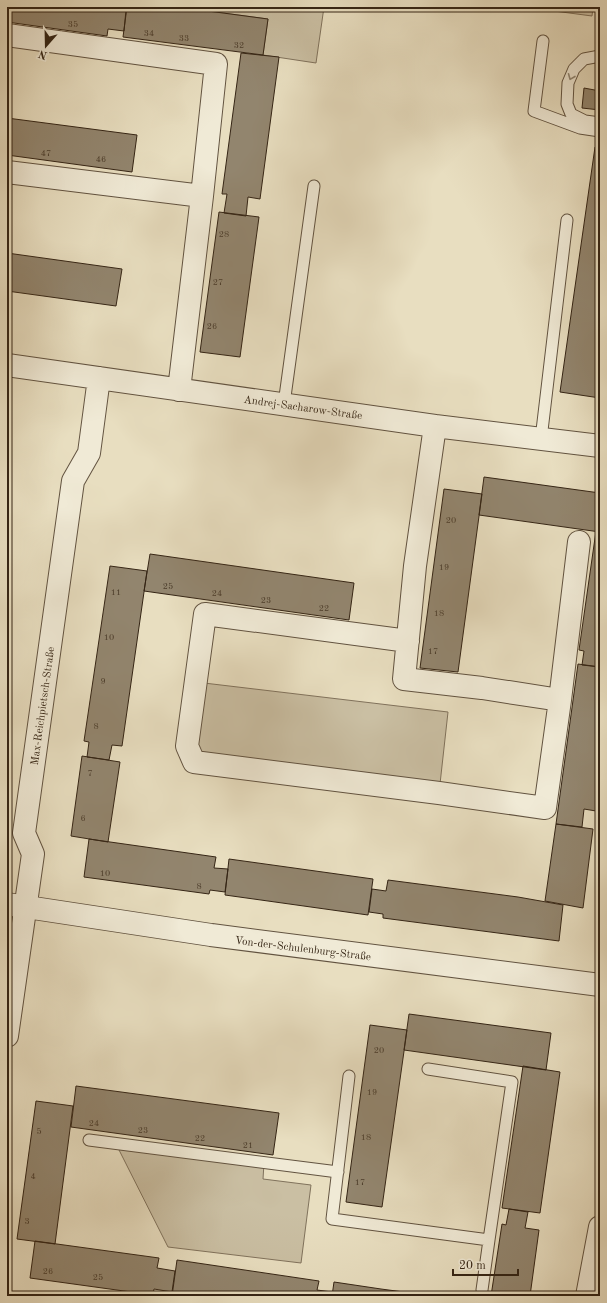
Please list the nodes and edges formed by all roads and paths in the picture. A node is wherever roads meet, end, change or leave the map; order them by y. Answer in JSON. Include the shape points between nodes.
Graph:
{"nodes":[{"id":1,"x":7,"y":35,"type":"edge"},
{"id":2,"x":543,"y":41,"type":"dead end"},
{"id":3,"x":600,"y":56,"type":"edge"},
{"id":4,"x":600,"y":123,"type":"edge"},
{"id":5,"x":600,"y":131,"type":"edge"},
{"id":6,"x":7,"y":172,"type":"edge"},
{"id":7,"x":314,"y":186,"type":"dead end"},
{"id":8,"x":202,"y":196,"type":"junction"},
{"id":9,"x":567,"y":220,"type":"dead end"},
{"id":10,"x":7,"y":365,"type":"edge"},
{"id":11,"x":99,"y":378,"type":"junction"},
{"id":12,"x":179,"y":390,"type":"junction"},
{"id":13,"x":284,"y":404,"type":"junction"},
{"id":14,"x":435,"y":426,"type":"junction"},
{"id":15,"x":541,"y":439,"type":"junction"},
{"id":16,"x":600,"y":446,"type":"edge"},
{"id":17,"x":579,"y":542,"type":"dead end"},
{"id":18,"x":408,"y":641,"type":"junction"},
{"id":19,"x":560,"y":700,"type":"junction"},
{"id":20,"x":16,"y":905,"type":"edge"},
{"id":21,"x":600,"y":985,"type":"edge"},
{"id":22,"x":7,"y":1036,"type":"edge"},
{"id":23,"x":428,"y":1070,"type":"dead end"},
{"id":24,"x":349,"y":1076,"type":"dead end"},
{"id":25,"x":89,"y":1140,"type":"dead end"},
{"id":26,"x":338,"y":1172,"type":"junction"},
{"id":27,"x":600,"y":1227,"type":"edge"},
{"id":28,"x":489,"y":1240,"type":"junction"},
{"id":29,"x":482,"y":1290,"type":"dead end"},
{"id":30,"x":587,"y":1296,"type":"edge"}],
"edges":[{"from":1,"to":8,"type":"street","via":[[216,64]]},
{"from":2,"to":5,"type":"lane","via":[[534,111],[580,128]]},
{"from":3,"to":4,"type":"lane","one_way":true,"via":[[584,59],[574,69],[568,83],[567,104],[571,114]]},
{"from":6,"to":8,"type":"street"},
{"from":7,"to":13,"type":"lane"},
{"from":8,"to":12,"type":"street"},
{"from":9,"to":15,"type":"lane"},
{"from":10,"to":11,"type":"street","name":"Andrej-Sacharow-Straße"},
{"from":11,"to":12,"type":"street","name":"Andrej-Sacharow-Straße"},
{"from":11,"to":20,"type":"street","name":"Max-Reichpietsch-Straße","via":[[89,453],[73,481],[24,833],[33,854]]},
{"from":12,"to":13,"type":"street","name":"Andrej-Sacharow-Straße"},
{"from":13,"to":14,"type":"street","name":"Andrej-Sacharow-Straße"},
{"from":14,"to":15,"type":"street","name":"Andrej-Sacharow-Straße"},
{"from":14,"to":18,"type":"street","via":[[415,566]]},
{"from":15,"to":16,"type":"street","name":"Andrej-Sacharow-Straße"},
{"from":17,"to":19,"type":"street"},
{"from":18,"to":19,"type":"street","via":[[404,679]]},
{"from":18,"to":19,"type":"street","via":[[205,614],[187,746],[194,762],[545,808]]},
{"from":20,"to":21,"type":"street","name":"Von-der-Schulenburg-Straße","via":[[219,936]]},
{"from":20,"to":22,"type":"street","name":"Max-Reichpietsch-Straße"},
{"from":23,"to":28,"type":"lane","via":[[512,1082]]},
{"from":24,"to":26,"type":"lane"},
{"from":25,"to":26,"type":"lane"},
{"from":26,"to":28,"type":"lane","via":[[332,1219]]},
{"from":27,"to":30,"type":"street"},
{"from":28,"to":29,"type":"lane"}]}
